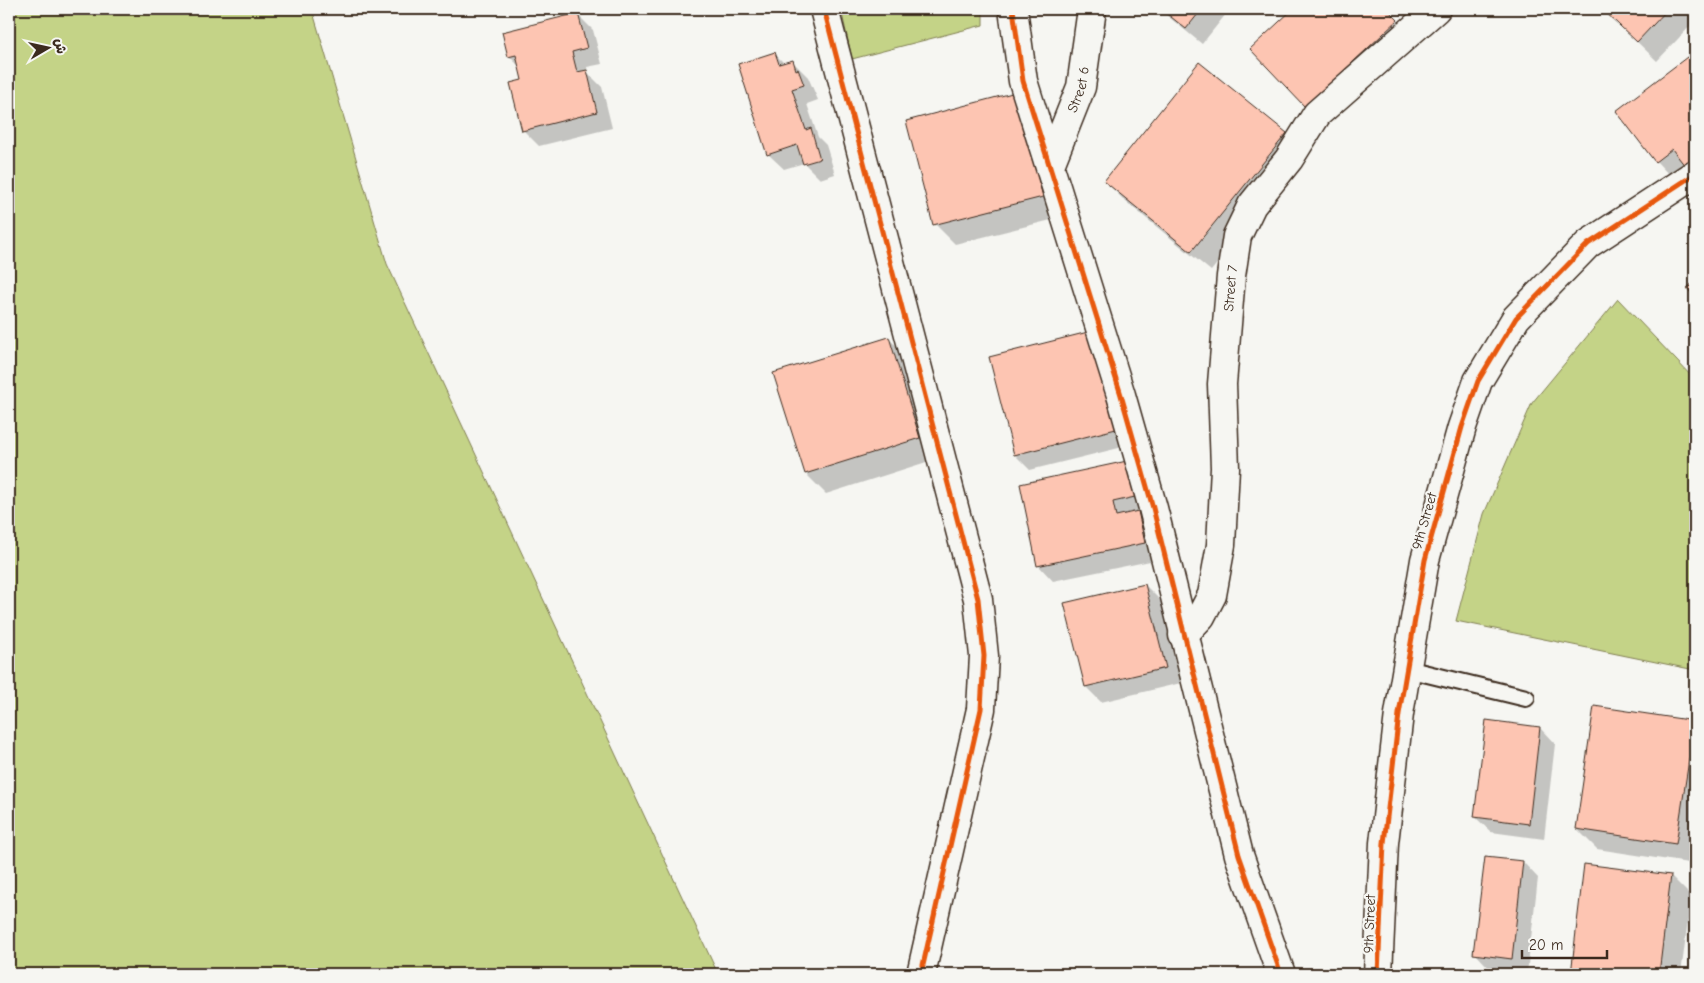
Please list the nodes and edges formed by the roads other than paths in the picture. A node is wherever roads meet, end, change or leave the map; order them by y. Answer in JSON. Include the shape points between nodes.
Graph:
{"nodes":[{"id":1,"x":824,"y":9,"type":"edge"},
{"id":2,"x":1014,"y":9,"type":"edge"},
{"id":3,"x":1092,"y":9,"type":"edge"},
{"id":4,"x":1436,"y":9,"type":"edge"},
{"id":5,"x":1050,"y":164,"type":"junction"},
{"id":6,"x":1695,"y":174,"type":"edge"},
{"id":7,"x":1183,"y":635,"type":"junction"},
{"id":8,"x":1407,"y":669,"type":"junction"},
{"id":9,"x":1526,"y":698,"type":"dead end"},
{"id":10,"x":921,"y":974,"type":"edge"},
{"id":11,"x":1280,"y":974,"type":"edge"},
{"id":12,"x":1378,"y":974,"type":"edge"}],
"edges":[{"from":1,"to":10,"type":"street","via":[[978,599],[984,656],[981,709]]},
{"from":2,"to":5,"type":"street","via":[[1023,81]]},
{"from":3,"to":5,"type":"street","name":"Street 6","via":[[1081,87]]},
{"from":4,"to":7,"type":"street","name":"Street 7","via":[[1317,114],[1289,159],[1252,205],[1237,236],[1222,384],[1225,468],[1221,544],[1212,596],[1201,616]]},
{"from":5,"to":7,"type":"street","via":[[1150,499]]},
{"from":6,"to":8,"type":"street","name":"9th Street","via":[[1588,244],[1516,318],[1478,381],[1425,560]]},
{"from":7,"to":11,"type":"street","via":[[1239,855]]},
{"from":8,"to":9,"type":"lane"},
{"from":8,"to":12,"type":"street","name":"9th Street","via":[[1398,714],[1384,843]]}]}
